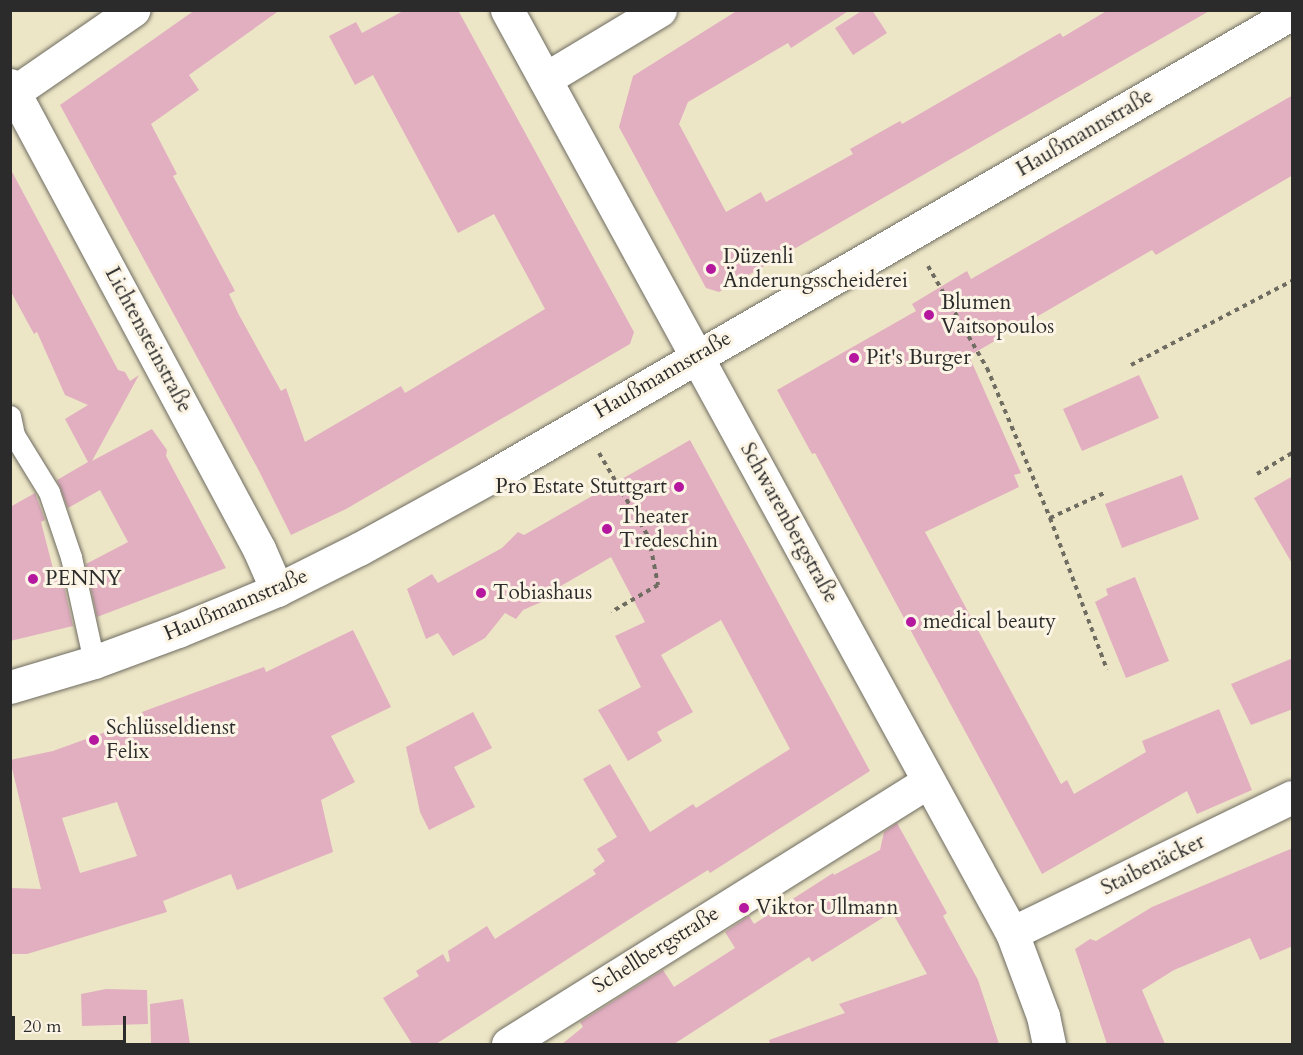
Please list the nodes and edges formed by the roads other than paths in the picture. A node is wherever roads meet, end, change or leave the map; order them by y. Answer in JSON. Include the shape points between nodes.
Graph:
{"nodes":[{"id":1,"x":133,"y":10,"type":"edge"},
{"id":2,"x":507,"y":10,"type":"edge"},
{"id":3,"x":660,"y":10,"type":"edge"},
{"id":4,"x":1293,"y":13,"type":"edge"},
{"id":5,"x":545,"y":79,"type":"junction"},
{"id":6,"x":12,"y":91,"type":"edge"},
{"id":7,"x":697,"y":355,"type":"junction"},
{"id":8,"x":10,"y":416,"type":"edge"},
{"id":9,"x":277,"y":590,"type":"junction"},
{"id":10,"x":94,"y":662,"type":"junction"},
{"id":11,"x":10,"y":687,"type":"edge"},
{"id":12,"x":928,"y":783,"type":"junction"},
{"id":13,"x":1293,"y":797,"type":"edge"},
{"id":14,"x":1012,"y":933,"type":"junction"},
{"id":15,"x":508,"y":1044,"type":"edge"},
{"id":16,"x":1049,"y":1044,"type":"edge"}],
"edges":[{"from":1,"to":6,"type":"street"},
{"from":2,"to":5,"type":"street","name":"Schwarenbergstraße"},
{"from":3,"to":5,"type":"street"},
{"from":4,"to":7,"type":"street","name":"Haußmannstraße"},
{"from":5,"to":7,"type":"street","name":"Schwarenbergstraße"},
{"from":6,"to":9,"type":"street","name":"Lichtensteinstraße","via":[[259,549]]},
{"from":7,"to":9,"type":"street","name":"Haußmannstraße","via":[[359,549]]},
{"from":7,"to":12,"type":"street","name":"Schwarenbergstraße"},
{"from":8,"to":10,"type":"lane","via":[[14,435],[49,492],[71,557]]},
{"from":9,"to":10,"type":"street","name":"Haußmannstraße"},
{"from":10,"to":11,"type":"street","name":"Haußmannstraße"},
{"from":12,"to":14,"type":"street","name":"Schwarenbergstraße"},
{"from":12,"to":15,"type":"street","name":"Schellbergstraße"},
{"from":13,"to":14,"type":"street","name":"Staibenäcker"},
{"from":14,"to":16,"type":"street","name":"Schwarenbergstraße","via":[[1043,1016]]}]}
